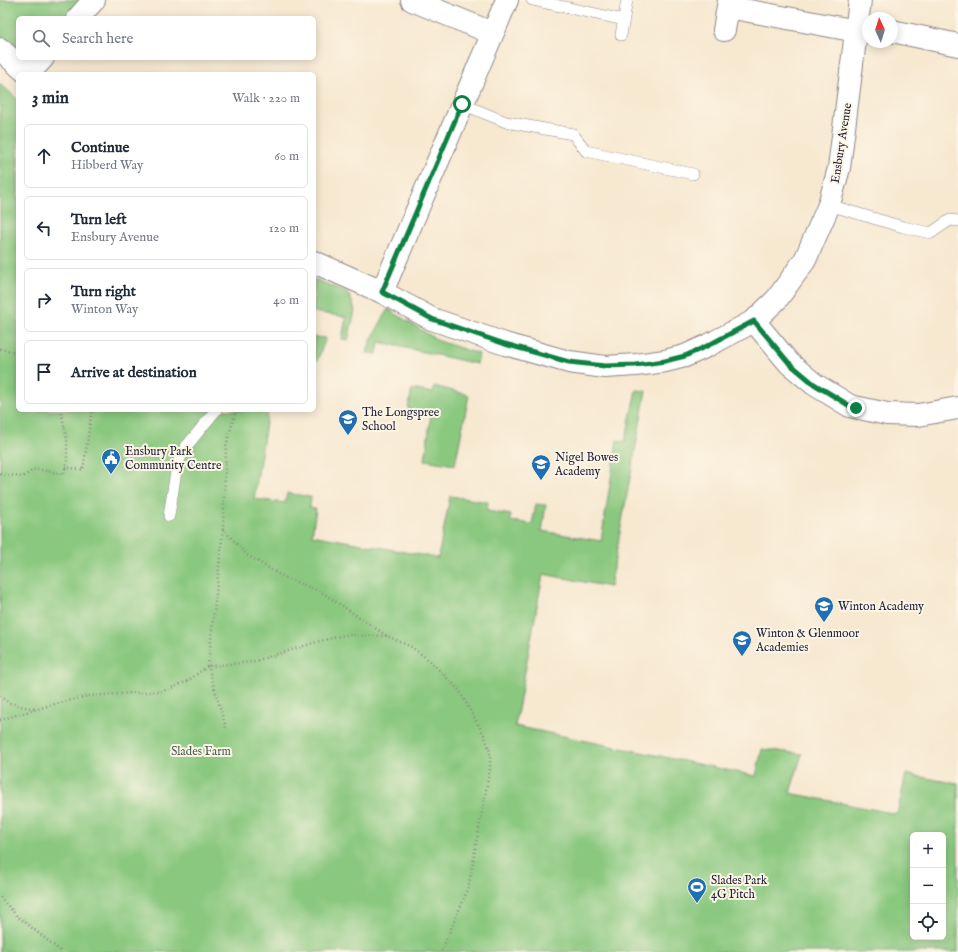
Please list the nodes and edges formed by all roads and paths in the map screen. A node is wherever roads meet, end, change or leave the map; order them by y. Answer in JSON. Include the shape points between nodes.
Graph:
{"nodes":[{"id":1,"x":94,"y":0,"type":"edge"},
{"id":2,"x":412,"y":0,"type":"edge"},
{"id":3,"x":507,"y":0,"type":"edge"},
{"id":4,"x":532,"y":0,"type":"edge"},
{"id":5,"x":628,"y":0,"type":"edge"},
{"id":6,"x":860,"y":0,"type":"edge"},
{"id":7,"x":728,"y":3,"type":"edge"},
{"id":8,"x":80,"y":16,"type":"edge"},
{"id":9,"x":624,"y":20,"type":"junction"},
{"id":10,"x":861,"y":27,"type":"edge"},
{"id":11,"x":724,"y":30,"type":"dead end"},
{"id":12,"x":898,"y":32,"type":"edge"},
{"id":13,"x":492,"y":34,"type":"junction"},
{"id":14,"x":622,"y":35,"type":"dead end"},
{"id":15,"x":958,"y":45,"type":"edge"},
{"id":16,"x":0,"y":49,"type":"edge"},
{"id":17,"x":41,"y":60,"type":"edge"},
{"id":18,"x":26,"y":72,"type":"edge"},
{"id":19,"x":30,"y":72,"type":"edge"},
{"id":20,"x":462,"y":104,"type":"junction"},
{"id":21,"x":693,"y":174,"type":"dead end"},
{"id":22,"x":829,"y":205,"type":"junction"},
{"id":23,"x":958,"y":221,"type":"edge"},
{"id":24,"x":316,"y":263,"type":"edge"},
{"id":25,"x":382,"y":292,"type":"junction"},
{"id":26,"x":754,"y":321,"type":"junction"},
{"id":27,"x":0,"y":349,"type":"edge"},
{"id":28,"x":16,"y":352,"type":"edge"},
{"id":29,"x":958,"y":408,"type":"edge"},
{"id":30,"x":61,"y":412,"type":"edge"},
{"id":31,"x":92,"y":412,"type":"edge"},
{"id":32,"x":214,"y":412,"type":"edge"},
{"id":33,"x":235,"y":412,"type":"edge"},
{"id":34,"x":65,"y":467,"type":"junction"},
{"id":35,"x":0,"y":474,"type":"edge"},
{"id":36,"x":169,"y":516,"type":"dead end"},
{"id":37,"x":224,"y":529,"type":"junction"},
{"id":38,"x":387,"y":636,"type":"junction"},
{"id":39,"x":208,"y":666,"type":"junction"},
{"id":40,"x":0,"y":696,"type":"edge"},
{"id":41,"x":34,"y":709,"type":"junction"},
{"id":42,"x":0,"y":720,"type":"edge"},
{"id":43,"x":226,"y":728,"type":"dead end"},
{"id":44,"x":0,"y":897,"type":"edge"},
{"id":45,"x":62,"y":952,"type":"edge"},
{"id":46,"x":441,"y":952,"type":"edge"}],
"edges":[{"from":1,"to":8,"type":"street"},
{"from":2,"to":13,"type":"street"},
{"from":3,"to":13,"type":"street"},
{"from":4,"to":9,"type":"lane"},
{"from":5,"to":9,"type":"lane"},
{"from":6,"to":10,"type":"street","name":"Ensbury Avenue"},
{"from":7,"to":10,"type":"street"},
{"from":7,"to":11,"type":"street"},
{"from":9,"to":14,"type":"lane"},
{"from":10,"to":22,"type":"street","name":"Ensbury Avenue","via":[[839,168]]},
{"from":12,"to":15,"type":"street"},
{"from":13,"to":20,"type":"street"},
{"from":16,"to":18,"type":"street"},
{"from":17,"to":19,"type":"street"},
{"from":20,"to":21,"type":"lane","via":[[506,122],[574,134],[586,151]]},
{"from":20,"to":25,"type":"street"},
{"from":22,"to":23,"type":"lane","via":[[931,233],[950,220]]},
{"from":22,"to":26,"type":"street","name":"Ensbury Avenue","via":[[805,260],[777,299]]},
{"from":24,"to":25,"type":"street","name":"Ensbury Avenue"},
{"from":25,"to":26,"type":"street","name":"Ensbury Avenue","via":[[432,319],[505,344],[569,362],[605,366],[636,365],[685,356]]},
{"from":26,"to":29,"type":"street","via":[[789,363],[814,384],[850,406],[888,414],[918,415]]},
{"from":27,"to":28,"type":"path"},
{"from":30,"to":34,"type":"path","via":[[67,440]]},
{"from":31,"to":34,"type":"path","via":[[85,471]]},
{"from":32,"to":36,"type":"lane","via":[[185,448],[177,465]]},
{"from":33,"to":37,"type":"path","via":[[226,446]]},
{"from":34,"to":35,"type":"path","via":[[64,474],[35,469],[23,477]]},
{"from":37,"to":38,"type":"path","via":[[247,555],[280,575],[323,593]]},
{"from":37,"to":39,"type":"path"},
{"from":38,"to":39,"type":"path","via":[[345,636],[252,662]]},
{"from":38,"to":46,"type":"path","via":[[410,646],[429,660],[459,690],[485,737],[490,752],[490,768],[468,889]]},
{"from":39,"to":41,"type":"path","via":[[186,682],[163,691],[88,696]]},
{"from":39,"to":43,"type":"path"},
{"from":40,"to":41,"type":"path","via":[[8,703]]},
{"from":41,"to":42,"type":"path"},
{"from":44,"to":45,"type":"path","via":[[17,916]]}]}
